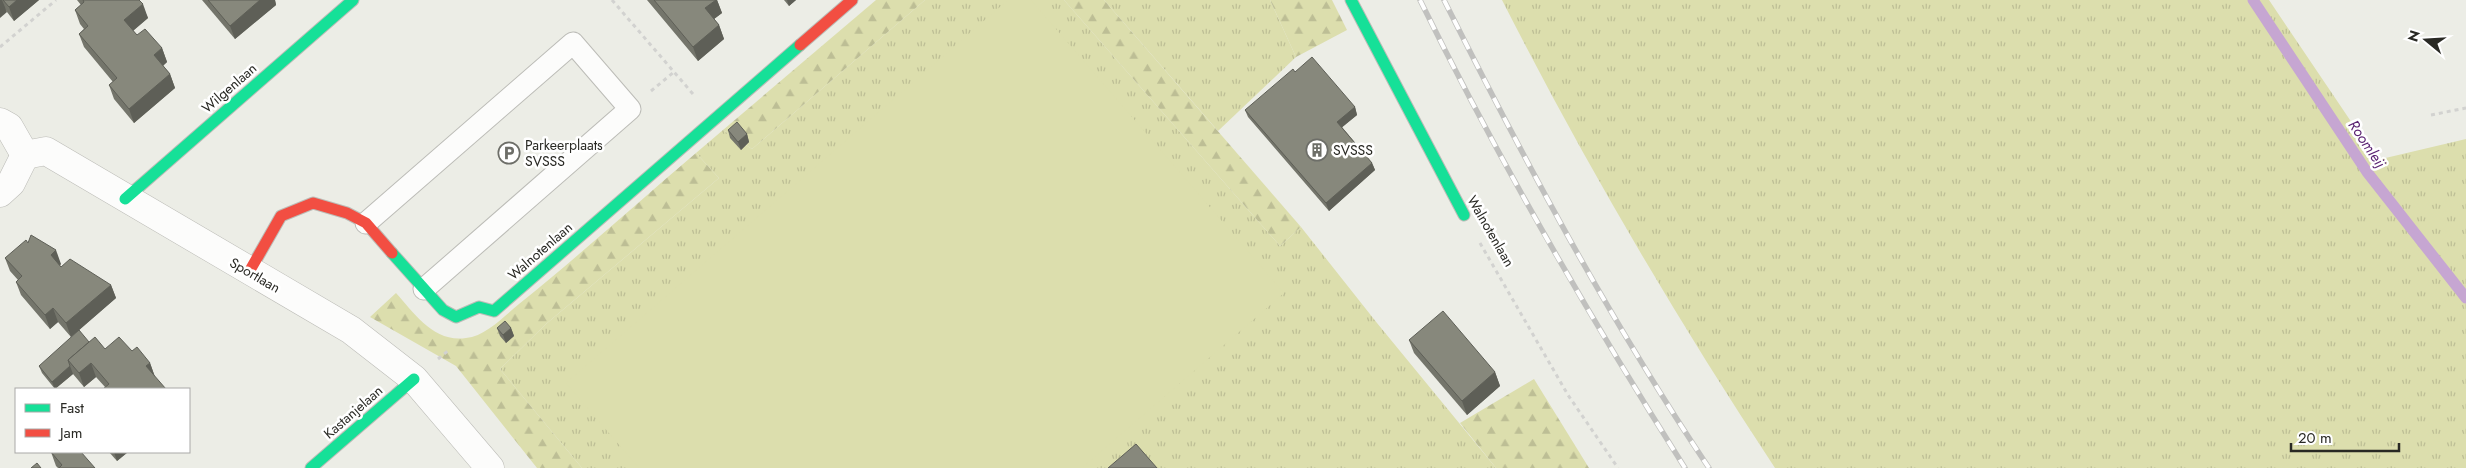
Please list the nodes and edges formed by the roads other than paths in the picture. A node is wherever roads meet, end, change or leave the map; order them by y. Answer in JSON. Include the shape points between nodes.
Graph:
{"nodes":[{"id":1,"x":353,"y":0,"type":"edge"},
{"id":2,"x":852,"y":0,"type":"edge"},
{"id":3,"x":1352,"y":0,"type":"edge"},
{"id":4,"x":0,"y":122,"type":"edge"},
{"id":5,"x":25,"y":155,"type":"junction"},
{"id":6,"x":0,"y":193,"type":"edge"},
{"id":7,"x":125,"y":199,"type":"junction"},
{"id":8,"x":1464,"y":215,"type":"road end"},
{"id":9,"x":366,"y":223,"type":"junction"},
{"id":10,"x":249,"y":272,"type":"junction"},
{"id":11,"x":424,"y":289,"type":"junction"},
{"id":12,"x":414,"y":379,"type":"junction"},
{"id":13,"x":311,"y":468,"type":"edge"},
{"id":14,"x":490,"y":468,"type":"edge"}],
"edges":[{"from":1,"to":7,"type":"street","name":"Wilgenlaan"},
{"from":2,"to":11,"type":"street","name":"Walnotenlaan","via":[[494,311],[479,307],[456,317],[443,310]]},
{"from":3,"to":8,"type":"street","name":"Walnotenlaan"},
{"from":4,"to":5,"type":"street","via":[[9,127]]},
{"from":5,"to":6,"type":"street","via":[[11,183]]},
{"from":5,"to":7,"type":"street","name":"Sportlaan","via":[[46,150]]},
{"from":7,"to":10,"type":"street","name":"Sportlaan"},
{"from":9,"to":10,"type":"street","name":"Walnotenlaan","via":[[347,213],[313,203],[281,216]]},
{"from":9,"to":11,"type":"street","name":"Walnotenlaan"},
{"from":9,"to":11,"type":"lane","via":[[573,43],[630,109]]},
{"from":10,"to":12,"type":"street","name":"Sportlaan","via":[[351,330]]},
{"from":12,"to":13,"type":"street","name":"Kastanjelaan"},
{"from":12,"to":14,"type":"street","name":"Sportlaan"}]}
